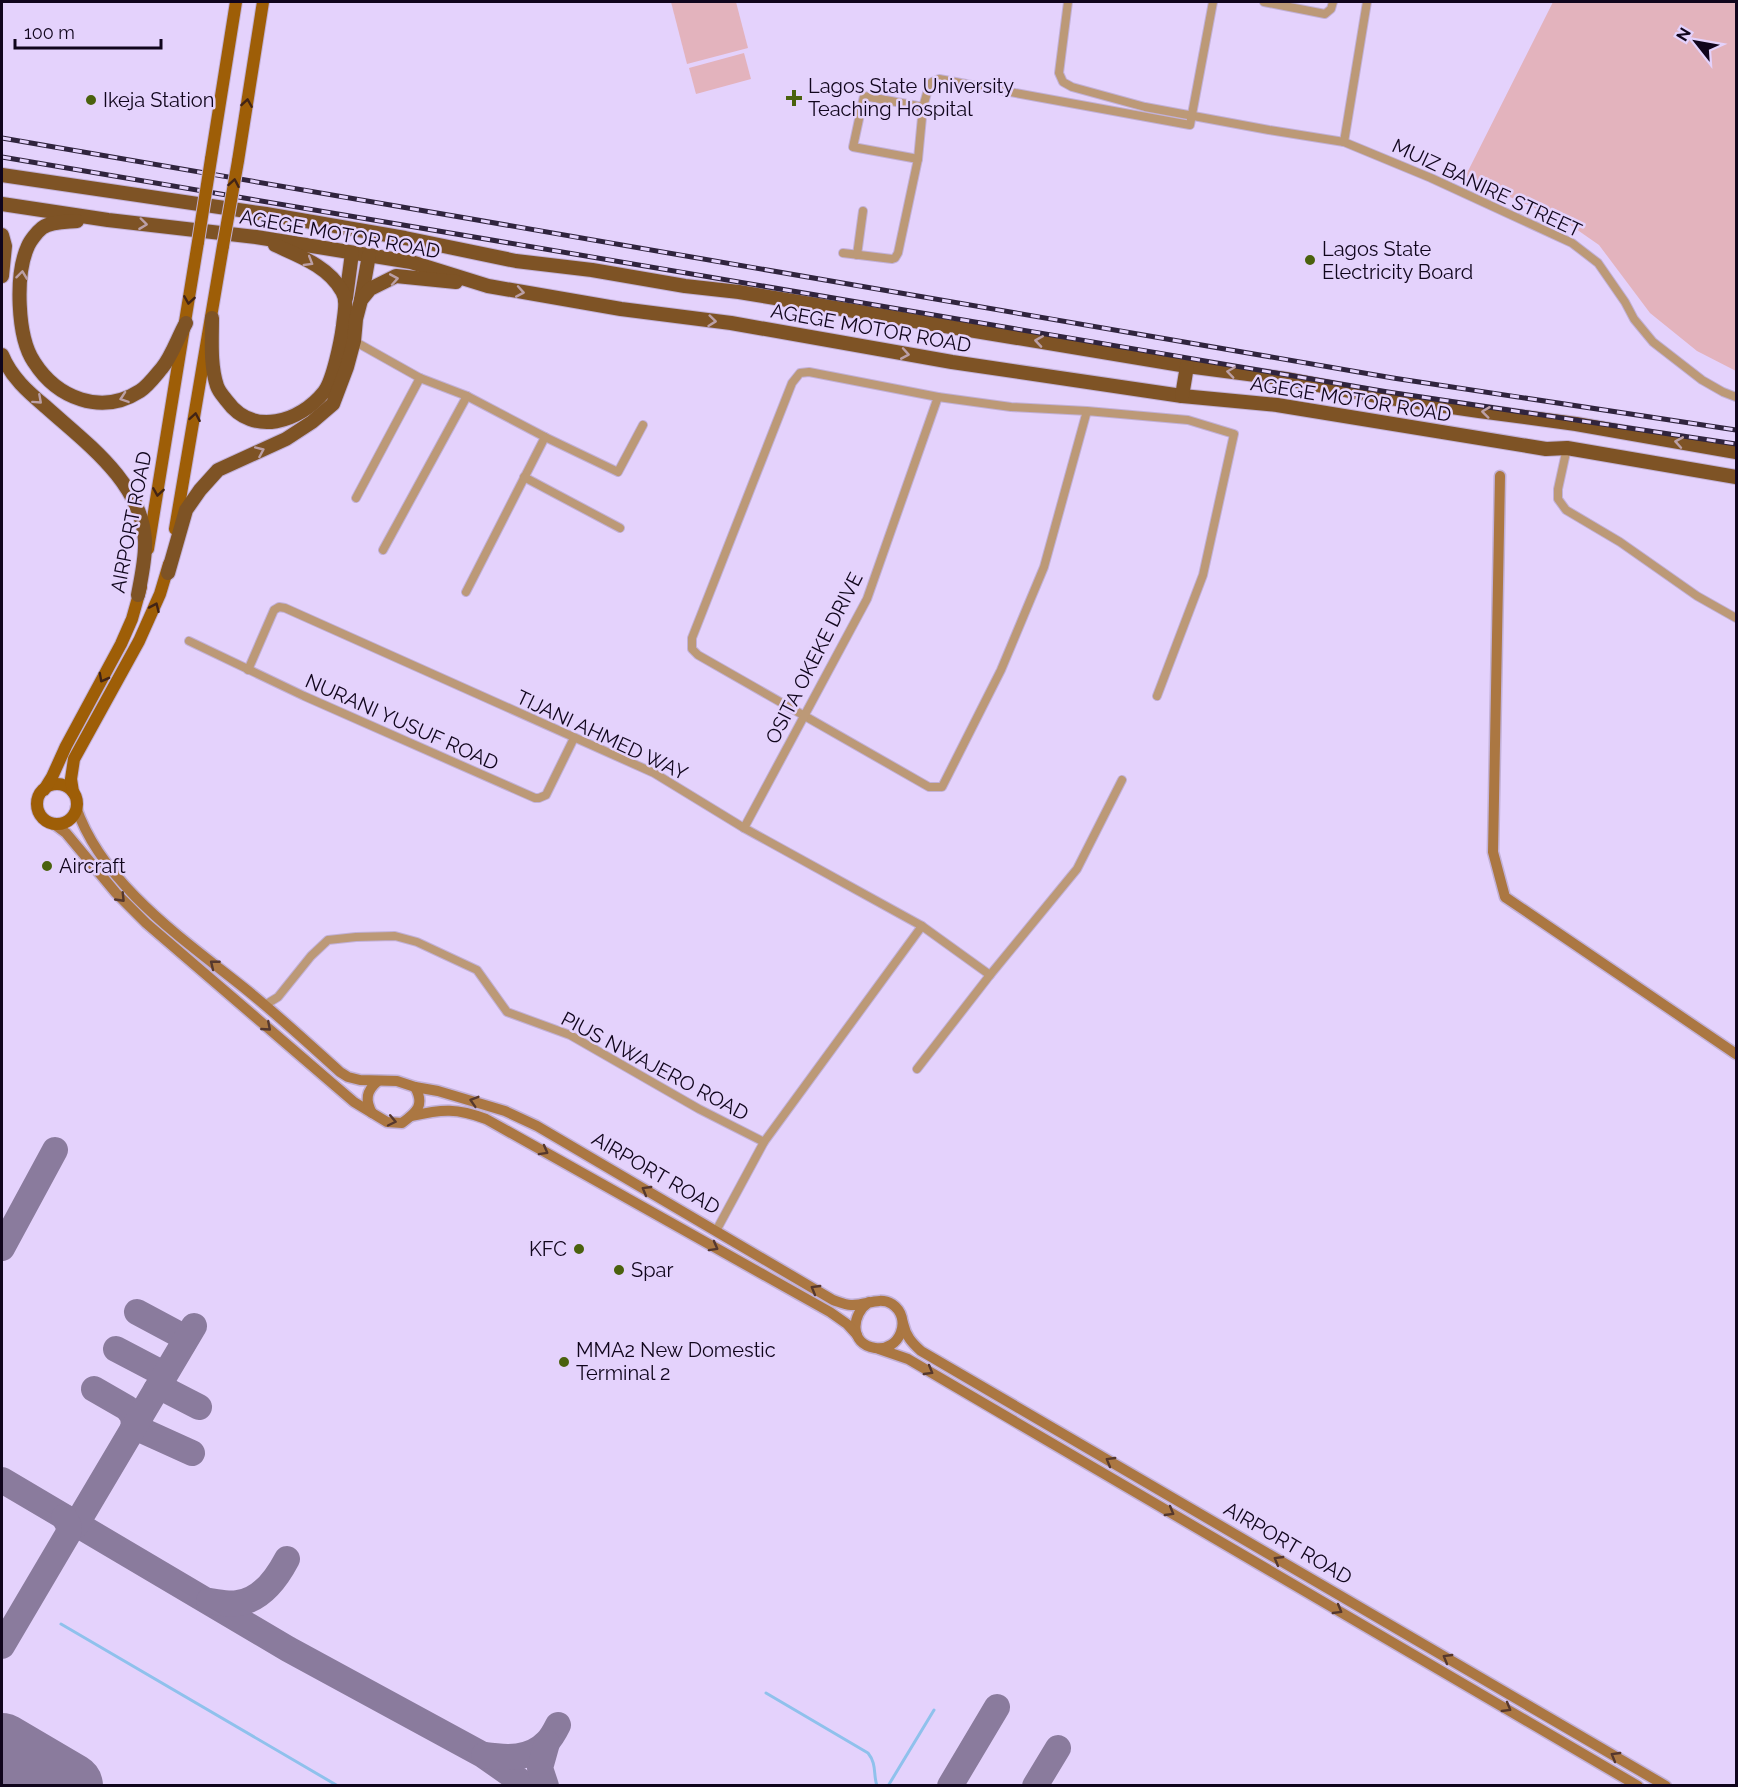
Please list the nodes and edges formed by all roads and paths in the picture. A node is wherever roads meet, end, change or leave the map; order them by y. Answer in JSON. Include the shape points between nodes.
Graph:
{"nodes":[{"id":1,"x":236,"y":2,"type":"edge"},
{"id":2,"x":263,"y":2,"type":"edge"},
{"id":3,"x":1068,"y":2,"type":"edge"},
{"id":4,"x":1213,"y":2,"type":"edge"},
{"id":5,"x":1264,"y":2,"type":"edge"},
{"id":6,"x":1332,"y":2,"type":"edge"},
{"id":7,"x":1367,"y":2,"type":"edge"},
{"id":8,"x":923,"y":106,"type":"junction"},
{"id":9,"x":1192,"y":115,"type":"junction"},
{"id":10,"x":1344,"y":142,"type":"junction"},
{"id":11,"x":918,"y":159,"type":"junction"},
{"id":12,"x":2,"y":176,"type":"edge"},
{"id":13,"x":2,"y":204,"type":"edge"},
{"id":14,"x":863,"y":211,"type":"dead end"},
{"id":15,"x":108,"y":220,"type":"junction"},
{"id":16,"x":2,"y":235,"type":"edge"},
{"id":17,"x":256,"y":237,"type":"junction"},
{"id":18,"x":352,"y":253,"type":"junction"},
{"id":19,"x":843,"y":253,"type":"dead end"},
{"id":20,"x":369,"y":255,"type":"junction"},
{"id":21,"x":857,"y":255,"type":"junction"},
{"id":22,"x":2,"y":276,"type":"edge"},
{"id":23,"x":488,"y":286,"type":"junction"},
{"id":24,"x":346,"y":299,"type":"junction"},
{"id":25,"x":361,"y":300,"type":"junction"},
{"id":26,"x":212,"y":318,"type":"junction"},
{"id":27,"x":186,"y":323,"type":"junction"},
{"id":28,"x":354,"y":341,"type":"junction"},
{"id":29,"x":2,"y":356,"type":"edge"},
{"id":30,"x":1187,"y":366,"type":"junction"},
{"id":31,"x":420,"y":378,"type":"junction"},
{"id":32,"x":467,"y":396,"type":"junction"},
{"id":33,"x":1182,"y":396,"type":"junction"},
{"id":34,"x":938,"y":397,"type":"junction"},
{"id":35,"x":1737,"y":397,"type":"edge"},
{"id":36,"x":1087,"y":411,"type":"junction"},
{"id":37,"x":643,"y":425,"type":"dead end"},
{"id":38,"x":545,"y":436,"type":"junction"},
{"id":39,"x":1567,"y":448,"type":"junction"},
{"id":40,"x":1737,"y":452,"type":"edge"},
{"id":41,"x":525,"y":477,"type":"junction"},
{"id":42,"x":1500,"y":477,"type":"dead end"},
{"id":43,"x":1737,"y":477,"type":"edge"},
{"id":44,"x":356,"y":498,"type":"dead end"},
{"id":45,"x":620,"y":528,"type":"dead end"},
{"id":46,"x":383,"y":550,"type":"dead end"},
{"id":47,"x":168,"y":573,"type":"junction"},
{"id":48,"x":466,"y":592,"type":"dead end"},
{"id":49,"x":138,"y":595,"type":"junction"},
{"id":50,"x":1737,"y":618,"type":"edge"},
{"id":51,"x":189,"y":641,"type":"dead end"},
{"id":52,"x":248,"y":670,"type":"junction"},
{"id":53,"x":1157,"y":696,"type":"dead end"},
{"id":54,"x":805,"y":715,"type":"junction"},
{"id":55,"x":574,"y":738,"type":"junction"},
{"id":56,"x":1122,"y":780,"type":"dead end"},
{"id":57,"x":44,"y":790,"type":"junction"},
{"id":58,"x":73,"y":792,"type":"junction"},
{"id":59,"x":76,"y":807,"type":"junction"},
{"id":60,"x":54,"y":824,"type":"junction"},
{"id":61,"x":744,"y":828,"type":"junction"},
{"id":62,"x":922,"y":926,"type":"junction"},
{"id":63,"x":990,"y":975,"type":"junction"},
{"id":64,"x":265,"y":1005,"type":"junction"},
{"id":65,"x":1737,"y":1054,"type":"edge"},
{"id":66,"x":917,"y":1069,"type":"dead end"},
{"id":67,"x":378,"y":1081,"type":"junction"},
{"id":68,"x":415,"y":1087,"type":"junction"},
{"id":69,"x":372,"y":1114,"type":"junction"},
{"id":70,"x":411,"y":1116,"type":"junction"},
{"id":71,"x":764,"y":1142,"type":"junction"},
{"id":72,"x":716,"y":1232,"type":"junction"},
{"id":73,"x":869,"y":1302,"type":"junction"},
{"id":74,"x":903,"y":1322,"type":"junction"},
{"id":75,"x":858,"y":1335,"type":"junction"},
{"id":76,"x":876,"y":1348,"type":"junction"},
{"id":77,"x":1638,"y":1785,"type":"edge"},
{"id":78,"x":1666,"y":1785,"type":"edge"}],
"edges":[{"from":1,"to":27,"type":"main road","name":"AIRPORT ROAD","one_way":true,"bridge":true},
{"from":26,"to":2,"type":"main road","name":"AIRPORT ROAD","one_way":true,"bridge":true},
{"from":3,"to":9,"type":"street","name":"MUIZ BANIRE STREET","via":[[1059,73],[1063,82],[1145,107]]},
{"from":4,"to":9,"type":"street"},
{"from":5,"to":6,"type":"street","via":[[1325,14]]},
{"from":7,"to":10,"type":"street"},
{"from":8,"to":9,"type":"street","via":[[929,86],[939,79],[1190,125]]},
{"from":8,"to":11,"type":"street"},
{"from":8,"to":11,"type":"street","via":[[864,96],[853,147]]},
{"from":9,"to":10,"type":"street","name":"MUIZ BANIRE STREET"},
{"from":10,"to":35,"type":"street","name":"MUIZ BANIRE STREET","via":[[1572,243],[1598,263],[1653,342],[1702,380]]},
{"from":11,"to":21,"type":"street","via":[[895,258]]},
{"from":30,"to":12,"type":"highway","name":"AGEGE MOTOR ROAD","one_way":true,"via":[[739,292],[516,261],[266,214]]},
{"from":13,"to":15,"type":"highway","name":"AGEGE MOTOR ROAD"},
{"from":14,"to":21,"type":"street"},
{"from":15,"to":17,"type":"highway","name":"AGEGE MOTOR ROAD","one_way":true},
{"from":27,"to":15,"type":"highway","one_way":true,"via":[[164,366],[141,390],[121,400],[96,403],[74,398],[50,382],[33,361],[22,335],[20,303],[21,273],[28,245],[42,228],[52,224]]},
{"from":16,"to":22,"type":"highway"},
{"from":17,"to":18,"type":"highway","name":"AGEGE MOTOR ROAD"},
{"from":17,"to":24,"type":"highway","one_way":true,"via":[[309,260],[334,281]]},
{"from":18,"to":20,"type":"highway","name":"AGEGE MOTOR ROAD"},
{"from":18,"to":24,"type":"highway"},
{"from":19,"to":21,"type":"street"},
{"from":20,"to":23,"type":"highway","name":"AGEGE MOTOR ROAD","via":[[411,262]]},
{"from":20,"to":25,"type":"highway"},
{"from":25,"to":23,"type":"highway","one_way":true,"via":[[369,289],[396,276]]},
{"from":23,"to":33,"type":"highway","name":"AGEGE MOTOR ROAD","one_way":true},
{"from":24,"to":26,"type":"highway","via":[[340,346],[326,390],[306,410],[281,422],[253,421],[232,409],[218,388]]},
{"from":25,"to":28,"type":"highway"},
{"from":47,"to":26,"type":"main road","name":"AIRPORT ROAD","one_way":true},
{"from":27,"to":49,"type":"main road","name":"AIRPORT ROAD","one_way":true},
{"from":28,"to":31,"type":"street"},
{"from":47,"to":28,"type":"highway","one_way":true,"via":[[186,510],[200,490],[218,470],[286,439],[333,404]]},
{"from":29,"to":49,"type":"highway","one_way":true,"via":[[8,370],[106,462],[135,501],[145,542]]},
{"from":30,"to":33,"type":"highway"},
{"from":40,"to":30,"type":"highway","name":"AGEGE MOTOR ROAD","one_way":true},
{"from":31,"to":32,"type":"street"},
{"from":31,"to":44,"type":"street"},
{"from":32,"to":38,"type":"street"},
{"from":32,"to":46,"type":"street"},
{"from":33,"to":39,"type":"highway","name":"AGEGE MOTOR ROAD","via":[[1277,405],[1546,449]]},
{"from":34,"to":36,"type":"street","via":[[1011,407]]},
{"from":34,"to":54,"type":"street","name":"OSITA OKEKE DRIVE","via":[[867,599]]},
{"from":34,"to":54,"type":"street","via":[[809,372],[800,373],[792,383],[692,638],[692,649]]},
{"from":36,"to":53,"type":"street","via":[[1188,420],[1234,434],[1203,575]]},
{"from":36,"to":54,"type":"street","via":[[1044,567],[1001,670],[942,787],[929,787]]},
{"from":37,"to":38,"type":"street","via":[[618,472]]},
{"from":38,"to":41,"type":"street"},
{"from":39,"to":43,"type":"highway","name":"AGEGE MOTOR ROAD"},
{"from":39,"to":50,"type":"street","via":[[1558,489],[1558,499],[1566,510]]},
{"from":41,"to":45,"type":"street"},
{"from":41,"to":48,"type":"street"},
{"from":42,"to":65,"type":"main road","via":[[1492,852],[1505,897]]},
{"from":58,"to":47,"type":"main road","name":"AIRPORT ROAD","one_way":true,"via":[[74,759],[139,641]]},
{"from":49,"to":57,"type":"main road","name":"AIRPORT ROAD","one_way":true,"via":[[121,644]]},
{"from":51,"to":52,"type":"street","name":"NURANI YUSUF ROAD"},
{"from":52,"to":55,"type":"street","name":"NURANI YUSUF ROAD","via":[[535,798],[546,795]]},
{"from":52,"to":55,"type":"street","name":"TIJANI AHMED WAY","via":[[274,610],[285,608]]},
{"from":54,"to":61,"type":"street","name":"OSITA OKEKE DRIVE"},
{"from":55,"to":61,"type":"street","name":"TIJANI AHMED WAY","via":[[654,774]]},
{"from":56,"to":63,"type":"street","via":[[1077,869]]},
{"from":57,"to":58,"type":"main road","via":[[59,784]]},
{"from":57,"to":60,"type":"main road","via":[[38,798],[39,811]]},
{"from":58,"to":59,"type":"main road"},
{"from":59,"to":60,"type":"main road","via":[[67,821]]},
{"from":64,"to":59,"type":"main road","one_way":true,"via":[[157,918],[122,883],[88,837]]},
{"from":60,"to":69,"type":"main road","one_way":true,"via":[[146,923]]},
{"from":61,"to":62,"type":"street","name":"TIJANI AHMED WAY"},
{"from":62,"to":63,"type":"street","name":"TIJANI AHMED WAY"},
{"from":62,"to":71,"type":"street"},
{"from":63,"to":66,"type":"street"},
{"from":64,"to":67,"type":"main road","via":[[340,1072],[360,1080]]},
{"from":64,"to":71,"type":"street","name":"PIUS NWAJERO ROAD","via":[[278,997],[328,940],[394,936],[417,942],[477,970],[507,1012],[570,1035]]},
{"from":67,"to":68,"type":"main road","via":[[397,1081]]},
{"from":67,"to":69,"type":"main road","via":[[367,1098]]},
{"from":68,"to":70,"type":"main road","via":[[420,1104]]},
{"from":72,"to":68,"type":"main road","name":"AIRPORT ROAD","one_way":true,"via":[[537,1126],[484,1104]]},
{"from":69,"to":70,"type":"main road","one_way":true,"via":[[387,1122],[402,1123]]},
{"from":70,"to":75,"type":"main road","name":"AIRPORT ROAD","one_way":true,"via":[[446,1111],[486,1119],[830,1312]]},
{"from":71,"to":72,"type":"street"},
{"from":73,"to":72,"type":"main road","name":"AIRPORT ROAD","one_way":true,"via":[[853,1305],[833,1300]]},
{"from":73,"to":74,"type":"main road","via":[[887,1301],[900,1313]]},
{"from":73,"to":75,"type":"main road","via":[[855,1320]]},
{"from":74,"to":76,"type":"main road","via":[[892,1344]]},
{"from":78,"to":74,"type":"main road","name":"AIRPORT ROAD","one_way":true,"via":[[921,1351],[910,1342]]},
{"from":75,"to":76,"type":"main road","via":[[868,1346]]},
{"from":76,"to":77,"type":"main road","name":"AIRPORT ROAD","one_way":true,"via":[[908,1359]]}]}
